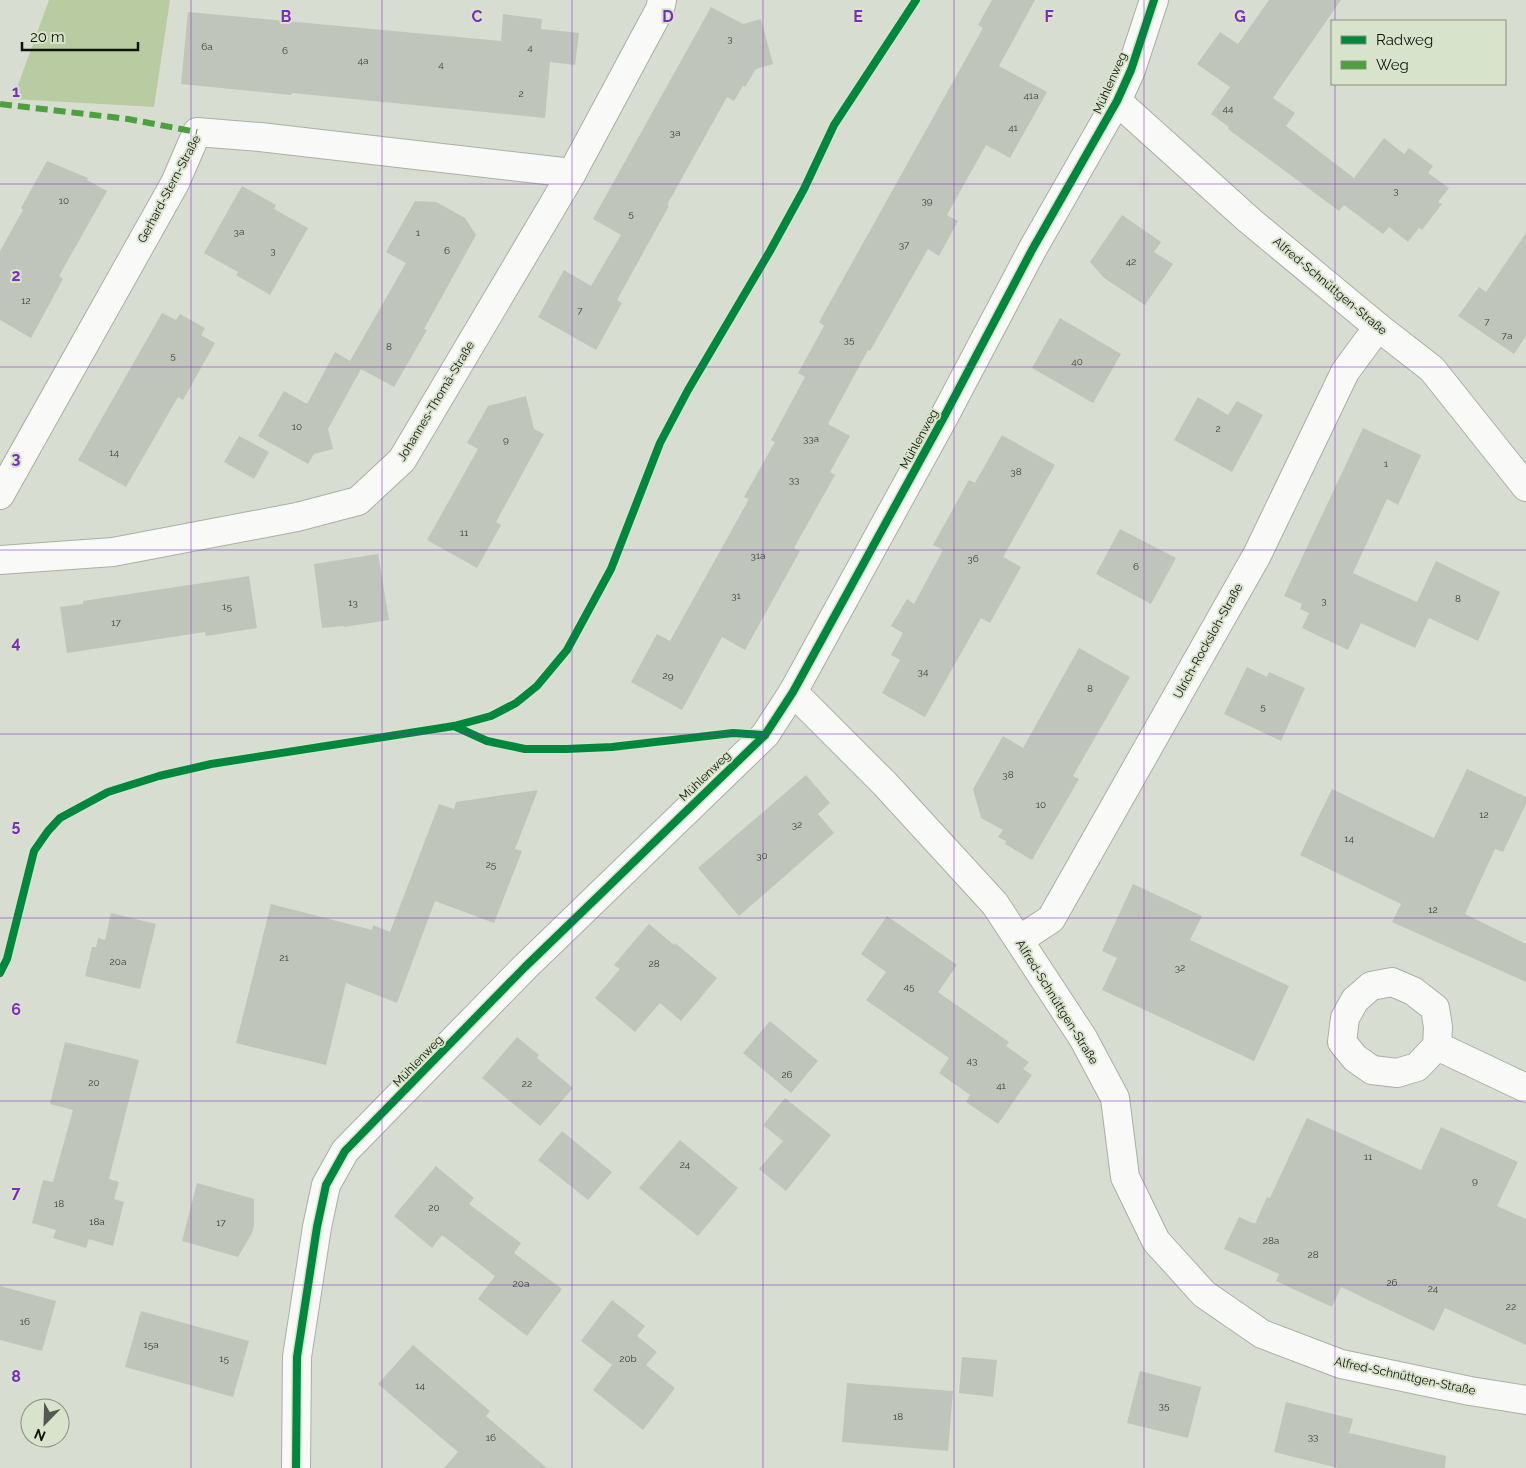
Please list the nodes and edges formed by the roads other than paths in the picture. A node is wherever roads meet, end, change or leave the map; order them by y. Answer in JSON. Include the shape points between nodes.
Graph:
{"nodes":[{"id":1,"x":662,"y":0,"type":"edge"},
{"id":2,"x":1154,"y":0,"type":"edge"},
{"id":3,"x":1117,"y":101,"type":"junction"},
{"id":4,"x":572,"y":174,"type":"junction"},
{"id":5,"x":1378,"y":327,"type":"junction"},
{"id":6,"x":1526,"y":487,"type":"edge"},
{"id":7,"x":0,"y":495,"type":"edge"},
{"id":8,"x":0,"y":560,"type":"edge"},
{"id":9,"x":794,"y":692,"type":"junction"},
{"id":10,"x":1019,"y":940,"type":"junction"},
{"id":11,"x":1436,"y":1046,"type":"dead end"},
{"id":12,"x":1526,"y":1088,"type":"edge"},
{"id":13,"x":1526,"y":1400,"type":"edge"},
{"id":14,"x":296,"y":1468,"type":"edge"}],
"edges":[{"from":1,"to":4,"type":"street","name":"Johannes-Thomä-Straße"},
{"from":2,"to":3,"type":"street","name":"Mühlenweg"},
{"from":3,"to":5,"type":"street","name":"Alfred-Schnüttgen-Straße","via":[[1249,220]]},
{"from":3,"to":9,"type":"street","name":"Mühlenweg","via":[[1032,250]]},
{"from":4,"to":7,"type":"street","name":"Gerhard-Stern-Straße","via":[[197,132],[175,183]]},
{"from":4,"to":8,"type":"street","name":"Johannes-Thomä-Straße","via":[[402,460],[358,501],[297,517],[113,552]]},
{"from":5,"to":6,"type":"street","name":"Alfred-Schnüttgen-Straße","via":[[1432,369]]},
{"from":5,"to":10,"type":"street","name":"Ulrich-Rocksloh-Straße","via":[[1345,372],[1256,556],[1051,919]]},
{"from":9,"to":10,"type":"street","name":"Alfred-Schnüttgen-Straße","via":[[885,784],[989,897]]},
{"from":9,"to":14,"type":"street","name":"Mühlenweg","via":[[765,735],[525,966],[346,1151],[326,1185],[317,1227],[298,1357]]},
{"from":10,"to":13,"type":"street","name":"Alfred-Schnüttgen-Straße","via":[[1083,1038],[1115,1098],[1125,1178],[1156,1240],[1204,1294],[1262,1334],[1341,1364]]},
{"from":11,"to":12,"type":"street"}]}
